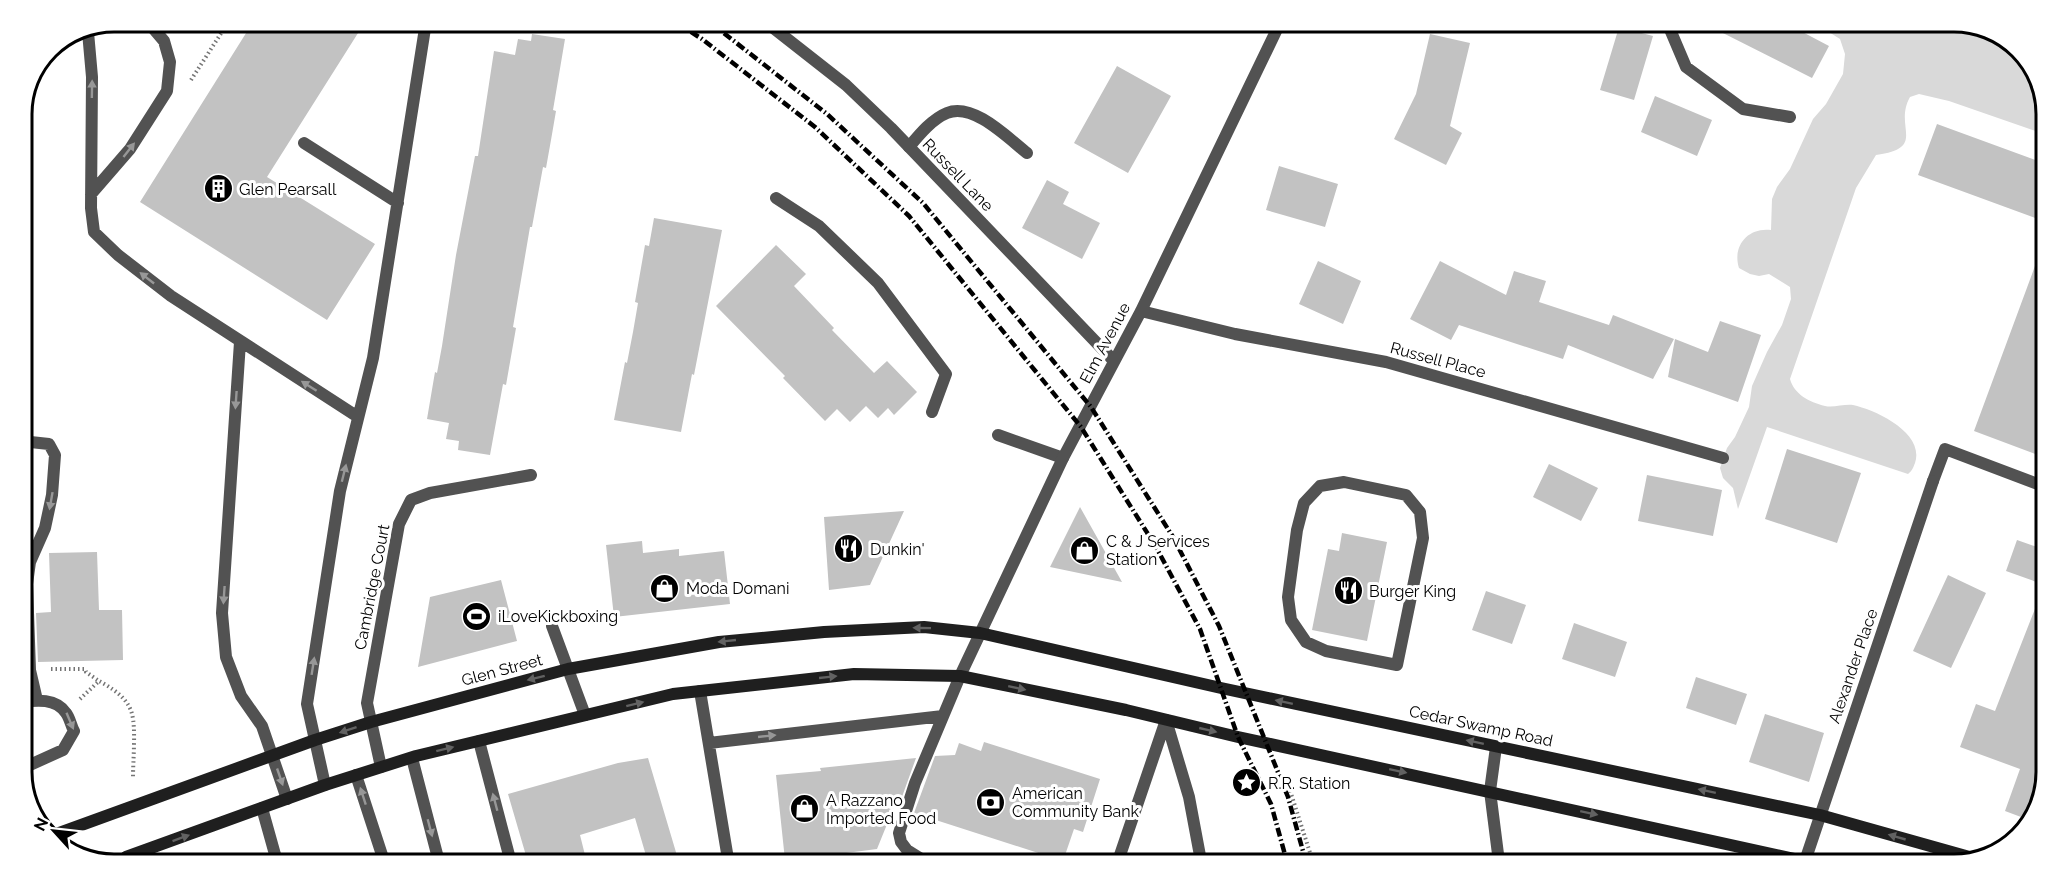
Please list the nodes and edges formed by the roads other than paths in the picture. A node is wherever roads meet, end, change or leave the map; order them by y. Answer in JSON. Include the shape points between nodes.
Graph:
{"nodes":[{"id":1,"x":156,"y":32,"type":"edge"},
{"id":2,"x":424,"y":32,"type":"edge"},
{"id":3,"x":778,"y":32,"type":"edge"},
{"id":4,"x":1276,"y":32,"type":"edge"},
{"id":5,"x":1671,"y":32,"type":"edge"},
{"id":6,"x":88,"y":36,"type":"edge"},
{"id":7,"x":1790,"y":117,"type":"dead end"},
{"id":8,"x":304,"y":143,"type":"dead end"},
{"id":9,"x":909,"y":147,"type":"junction"},
{"id":10,"x":1027,"y":153,"type":"dead end"},
{"id":11,"x":91,"y":194,"type":"junction"},
{"id":12,"x":776,"y":198,"type":"dead end"},
{"id":13,"x":398,"y":203,"type":"junction"},
{"id":14,"x":1141,"y":311,"type":"junction"},
{"id":15,"x":240,"y":342,"type":"junction"},
{"id":16,"x":1114,"y":361,"type":"junction"},
{"id":17,"x":932,"y":412,"type":"dead end"},
{"id":18,"x":358,"y":417,"type":"junction"},
{"id":19,"x":998,"y":435,"type":"dead end"},
{"id":20,"x":32,"y":442,"type":"edge"},
{"id":21,"x":1063,"y":458,"type":"junction"},
{"id":22,"x":1723,"y":458,"type":"dead end"},
{"id":23,"x":531,"y":475,"type":"dead end"},
{"id":24,"x":2036,"y":483,"type":"edge"},
{"id":25,"x":1297,"y":530,"type":"joint"},
{"id":26,"x":32,"y":557,"type":"edge"},
{"id":27,"x":552,"y":626,"type":"dead end"},
{"id":28,"x":980,"y":633,"type":"junction"},
{"id":29,"x":568,"y":669,"type":"junction"},
{"id":30,"x":960,"y":676,"type":"junction"},
{"id":31,"x":32,"y":679,"type":"edge"},
{"id":32,"x":700,"y":691,"type":"junction"},
{"id":33,"x":37,"y":700,"type":"junction"},
{"id":34,"x":32,"y":701,"type":"edge"},
{"id":35,"x":585,"y":715,"type":"junction"},
{"id":36,"x":943,"y":716,"type":"junction"},
{"id":37,"x":1166,"y":720,"type":"junction"},
{"id":38,"x":371,"y":722,"type":"junction"},
{"id":39,"x":315,"y":740,"type":"junction"},
{"id":40,"x":478,"y":741,"type":"junction"},
{"id":41,"x":709,"y":742,"type":"junction"},
{"id":42,"x":1496,"y":747,"type":"junction"},
{"id":43,"x":273,"y":756,"type":"junction"},
{"id":44,"x":412,"y":758,"type":"junction"},
{"id":45,"x":32,"y":764,"type":"edge"},
{"id":46,"x":381,"y":767,"type":"junction"},
{"id":47,"x":356,"y":775,"type":"junction"},
{"id":48,"x":325,"y":785,"type":"junction"},
{"id":49,"x":1490,"y":791,"type":"junction"},
{"id":50,"x":287,"y":799,"type":"junction"},
{"id":51,"x":262,"y":808,"type":"junction"},
{"id":52,"x":1820,"y":815,"type":"junction"},
{"id":53,"x":60,"y":833,"type":"edge"},
{"id":54,"x":134,"y":854,"type":"edge"},
{"id":55,"x":275,"y":854,"type":"edge"},
{"id":56,"x":382,"y":854,"type":"edge"},
{"id":57,"x":437,"y":854,"type":"edge"},
{"id":58,"x":509,"y":854,"type":"edge"},
{"id":59,"x":727,"y":854,"type":"edge"},
{"id":60,"x":913,"y":854,"type":"edge"},
{"id":61,"x":1120,"y":854,"type":"edge"},
{"id":62,"x":1200,"y":854,"type":"edge"},
{"id":63,"x":1498,"y":854,"type":"edge"},
{"id":64,"x":1773,"y":854,"type":"edge"},
{"id":65,"x":1811,"y":854,"type":"edge"},
{"id":66,"x":1958,"y":854,"type":"edge"}],
"edges":[{"from":11,"to":1,"type":"street","one_way":true,"via":[[130,148],[167,91],[170,62],[164,41]]},
{"from":2,"to":13,"type":"street"},
{"from":3,"to":9,"type":"street","name":"Russell Lane","via":[[846,86]]},
{"from":4,"to":14,"type":"street","name":"Elm Avenue"},
{"from":5,"to":7,"type":"street","via":[[1686,67],[1743,109]]},
{"from":11,"to":6,"type":"street","one_way":true},
{"from":8,"to":13,"type":"street"},
{"from":9,"to":10,"type":"street","via":[[923,130],[948,112],[968,112],[987,121]]},
{"from":9,"to":16,"type":"street","name":"Russell Lane"},
{"from":15,"to":11,"type":"street","one_way":true,"via":[[171,296],[94,232]]},
{"from":12,"to":17,"type":"street","via":[[819,226],[878,283],[946,374]]},
{"from":13,"to":18,"type":"street","via":[[373,358]]},
{"from":14,"to":16,"type":"street","name":"Elm Avenue"},
{"from":14,"to":22,"type":"street","name":"Russell Place","via":[[1235,334],[1386,362]]},
{"from":18,"to":15,"type":"street","one_way":true},
{"from":15,"to":43,"type":"street","one_way":true,"via":[[222,613],[226,657]]},
{"from":16,"to":21,"type":"street","name":"Elm Avenue"},
{"from":39,"to":18,"type":"street","one_way":true,"via":[[307,704],[340,491]]},
{"from":19,"to":21,"type":"street"},
{"from":20,"to":26,"type":"street","one_way":true,"via":[[49,444],[55,455],[45,528]]},
{"from":21,"to":28,"type":"street","name":"Elm Avenue"},
{"from":23,"to":38,"type":"street","name":"Cambridge Court","via":[[411,500],[399,524],[367,703]]},
{"from":24,"to":52,"type":"street","name":"Alexander Place","via":[[1945,449]]},
{"from":25,"to":25,"type":"street","via":[[1288,597],[1291,620],[1306,642],[1326,651],[1397,666],[1423,538],[1420,512],[1406,495],[1344,482],[1320,486],[1304,503]]},
{"from":27,"to":29,"type":"street"},
{"from":28,"to":29,"type":"main road","name":"Glen Street","one_way":true,"via":[[924,627],[824,632],[719,642]]},
{"from":28,"to":30,"type":"street","name":"Elm Avenue"},
{"from":42,"to":28,"type":"main road","name":"Cedar Swamp Road","one_way":true},
{"from":29,"to":35,"type":"street"},
{"from":29,"to":38,"type":"main road","name":"Glen Street","one_way":true},
{"from":32,"to":30,"type":"main road","one_way":true,"via":[[854,674]]},
{"from":30,"to":36,"type":"street","name":"Elm Avenue"},
{"from":30,"to":37,"type":"main road","one_way":true},
{"from":31,"to":33,"type":"street","one_way":true},
{"from":35,"to":32,"type":"main road","one_way":true},
{"from":32,"to":41,"type":"street"},
{"from":33,"to":34,"type":"street"},
{"from":33,"to":45,"type":"street","one_way":true,"via":[[53,702],[66,712],[74,731],[63,750]]},
{"from":35,"to":40,"type":"main road"},
{"from":41,"to":36,"type":"street","one_way":true},
{"from":36,"to":60,"type":"street","name":"Elm Avenue","via":[[899,833],[901,842]]},
{"from":37,"to":49,"type":"main road","one_way":true},
{"from":37,"to":61,"type":"street"},
{"from":37,"to":62,"type":"street","via":[[1189,797]]},
{"from":38,"to":39,"type":"main road","name":"Glen Street","one_way":true},
{"from":38,"to":46,"type":"street","name":"Cambridge Court"},
{"from":39,"to":43,"type":"main road","name":"Glen Street"},
{"from":39,"to":48,"type":"street"},
{"from":44,"to":40,"type":"main road","one_way":true},
{"from":58,"to":40,"type":"street","one_way":true},
{"from":41,"to":59,"type":"street"},
{"from":42,"to":49,"type":"street"},
{"from":52,"to":42,"type":"main road","name":"Cedar Swamp Road","one_way":true},
{"from":43,"to":50,"type":"street","one_way":true},
{"from":43,"to":53,"type":"main road","name":"Glen Street"},
{"from":44,"to":46,"type":"main road"},
{"from":44,"to":57,"type":"street","one_way":true},
{"from":46,"to":47,"type":"main road"},
{"from":47,"to":48,"type":"main road"},
{"from":56,"to":47,"type":"street","one_way":true},
{"from":48,"to":50,"type":"main road"},
{"from":49,"to":63,"type":"street"},
{"from":49,"to":64,"type":"main road","one_way":true},
{"from":50,"to":51,"type":"main road"},
{"from":54,"to":51,"type":"main road","one_way":true},
{"from":51,"to":55,"type":"street"},
{"from":52,"to":65,"type":"street","name":"Alexander Place"},
{"from":66,"to":52,"type":"main road","name":"Cedar Swamp Road","one_way":true}]}
